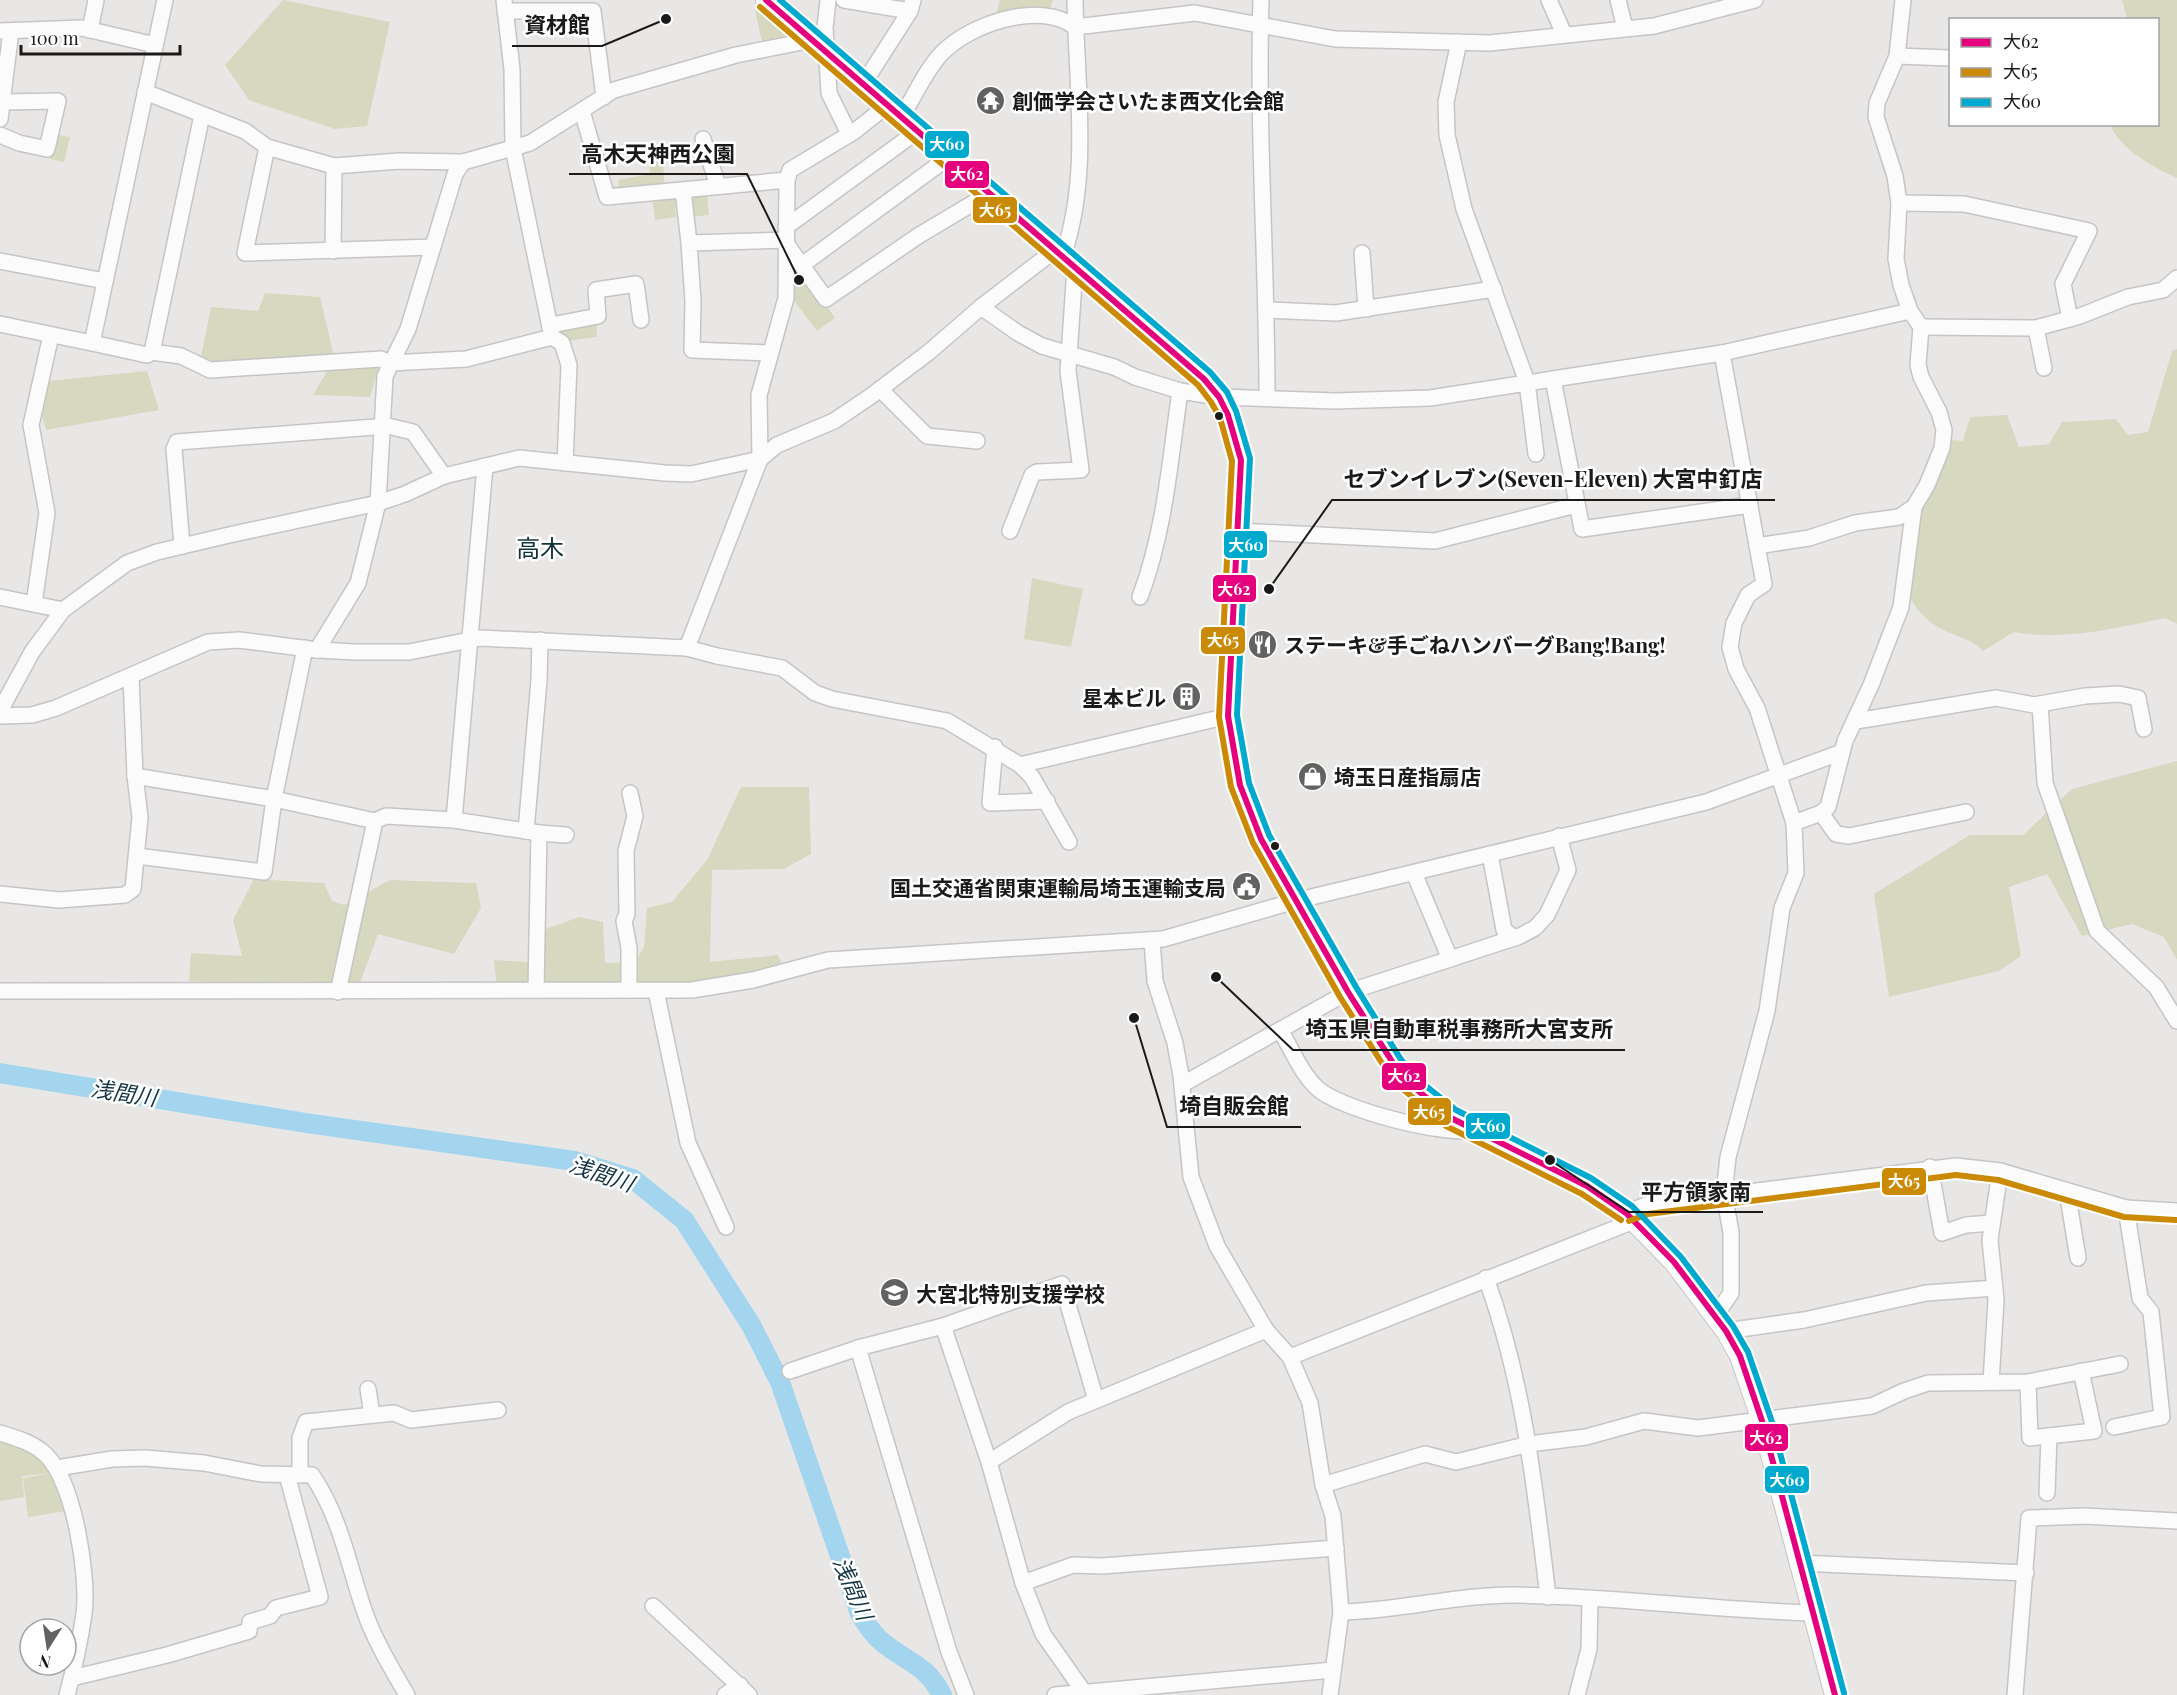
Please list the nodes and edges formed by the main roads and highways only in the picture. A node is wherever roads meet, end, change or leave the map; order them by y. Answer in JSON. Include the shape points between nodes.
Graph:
{"nodes":[{"id":1,"x":766,"y":0,"type":"edge"},
{"id":2,"x":1834,"y":1695,"type":"edge"}],
"edges":[{"from":1,"to":2,"type":"main road","via":[[1204,379],[1219,397],[1241,460],[1227,716],[1235,763],[1261,839],[1348,992],[1410,1083],[1431,1103],[1474,1130],[1587,1186],[1630,1217],[1674,1262],[1721,1323],[1740,1356],[1762,1421]]}]}
